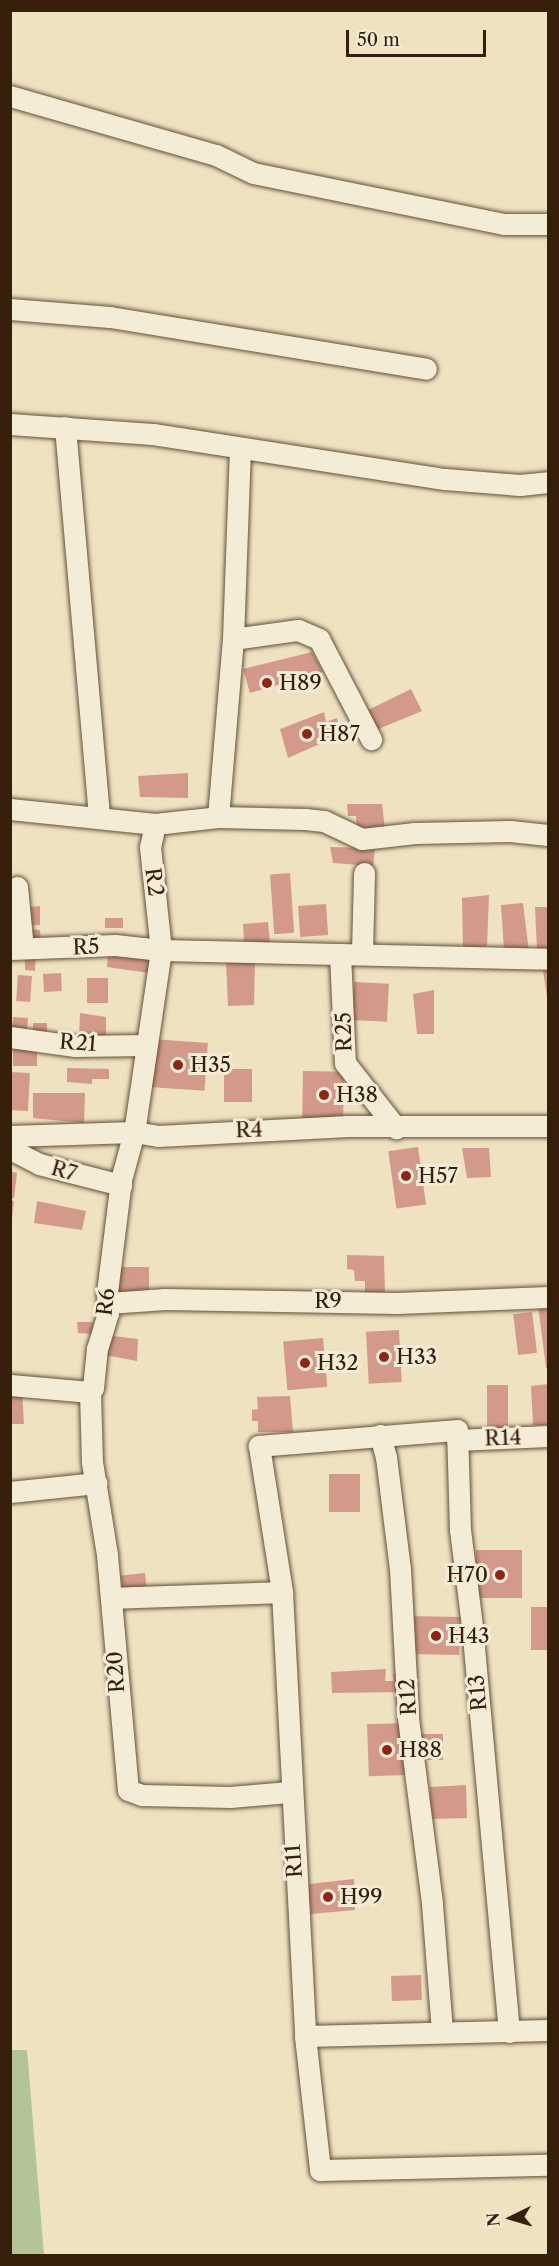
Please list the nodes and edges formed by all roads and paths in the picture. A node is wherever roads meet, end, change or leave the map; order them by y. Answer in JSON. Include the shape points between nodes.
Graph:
{"nodes":[{"id":1,"x":10,"y":96,"type":"edge"},
{"id":2,"x":549,"y":225,"type":"edge"},
{"id":3,"x":10,"y":309,"type":"edge"},
{"id":4,"x":426,"y":369,"type":"dead end"},
{"id":5,"x":10,"y":424,"type":"edge"},
{"id":6,"x":65,"y":427,"type":"junction"},
{"id":7,"x":240,"y":449,"type":"junction"},
{"id":8,"x":549,"y":482,"type":"edge"},
{"id":9,"x":233,"y":639,"type":"junction"},
{"id":10,"x":371,"y":739,"type":"dead end"},
{"id":11,"x":10,"y":809,"type":"edge"},
{"id":12,"x":218,"y":817,"type":"junction"},
{"id":13,"x":99,"y":818,"type":"junction"},
{"id":14,"x":155,"y":824,"type":"junction"},
{"id":15,"x":549,"y":835,"type":"edge"},
{"id":16,"x":364,"y":873,"type":"dead end"},
{"id":17,"x":17,"y":887,"type":"dead end"},
{"id":18,"x":17,"y":949,"type":"edge"},
{"id":19,"x":161,"y":950,"type":"junction"},
{"id":20,"x":362,"y":952,"type":"junction"},
{"id":21,"x":340,"y":954,"type":"junction"},
{"id":22,"x":549,"y":959,"type":"edge"},
{"id":23,"x":10,"y":1037,"type":"edge"},
{"id":24,"x":145,"y":1045,"type":"junction"},
{"id":25,"x":549,"y":1126,"type":"edge"},
{"id":26,"x":396,"y":1128,"type":"junction"},
{"id":27,"x":134,"y":1132,"type":"junction"},
{"id":28,"x":10,"y":1136,"type":"edge"},
{"id":29,"x":10,"y":1149,"type":"edge"},
{"id":30,"x":121,"y":1185,"type":"junction"},
{"id":31,"x":549,"y":1297,"type":"edge"},
{"id":32,"x":108,"y":1303,"type":"junction"},
{"id":33,"x":10,"y":1385,"type":"edge"},
{"id":34,"x":90,"y":1392,"type":"junction"},
{"id":35,"x":380,"y":1435,"type":"junction"},
{"id":36,"x":549,"y":1436,"type":"edge"},
{"id":37,"x":457,"y":1440,"type":"junction"},
{"id":38,"x":97,"y":1483,"type":"junction"},
{"id":39,"x":10,"y":1492,"type":"edge"},
{"id":40,"x":282,"y":1592,"type":"junction"},
{"id":41,"x":111,"y":1598,"type":"junction"},
{"id":42,"x":289,"y":1792,"type":"junction"},
{"id":43,"x":549,"y":2030,"type":"edge"},
{"id":44,"x":442,"y":2031,"type":"junction"},
{"id":45,"x":509,"y":2032,"type":"junction"},
{"id":46,"x":305,"y":2036,"type":"junction"},
{"id":47,"x":549,"y":2165,"type":"edge"}],
"edges":[{"from":1,"to":2,"type":"street","via":[[216,155],[254,173],[504,224]]},
{"from":3,"to":4,"type":"street","via":[[110,317]]},
{"from":5,"to":6,"type":"street"},
{"from":6,"to":7,"type":"street","via":[[153,434]]},
{"from":6,"to":13,"type":"street"},
{"from":7,"to":8,"type":"street","via":[[445,479],[520,485]]},
{"from":7,"to":9,"type":"street"},
{"from":9,"to":10,"type":"street","via":[[298,630],[319,639]]},
{"from":9,"to":12,"type":"street"},
{"from":11,"to":13,"type":"street"},
{"from":12,"to":14,"type":"street"},
{"from":12,"to":15,"type":"street","via":[[324,821],[362,838],[510,831]]},
{"from":13,"to":14,"type":"street"},
{"from":14,"to":19,"type":"street","name":"R2","via":[[150,847]]},
{"from":16,"to":20,"type":"street"},
{"from":17,"to":18,"type":"street"},
{"from":18,"to":19,"type":"street","name":"R5","via":[[115,945]]},
{"from":19,"to":21,"type":"street"},
{"from":19,"to":24,"type":"street"},
{"from":20,"to":21,"type":"street"},
{"from":20,"to":22,"type":"street"},
{"from":21,"to":26,"type":"street","name":"R25","via":[[345,1063]]},
{"from":23,"to":24,"type":"street","name":"R21","via":[[75,1046]]},
{"from":24,"to":27,"type":"street"},
{"from":25,"to":26,"type":"street","name":"R4"},
{"from":26,"to":27,"type":"street","name":"R4","via":[[348,1126],[158,1136]]},
{"from":27,"to":28,"type":"street"},
{"from":27,"to":30,"type":"street","name":"R6"},
{"from":29,"to":30,"type":"street","name":"R7","via":[[39,1164]]},
{"from":30,"to":32,"type":"street","name":"R6"},
{"from":31,"to":32,"type":"street","name":"R9","via":[[397,1303],[165,1299]]},
{"from":32,"to":34,"type":"street","name":"R6"},
{"from":33,"to":34,"type":"street"},
{"from":34,"to":38,"type":"street","name":"R20","via":[[92,1462]]},
{"from":35,"to":37,"type":"street","via":[[457,1431]]},
{"from":35,"to":40,"type":"street","name":"R11","via":[[259,1446]]},
{"from":35,"to":44,"type":"street","name":"R12","via":[[400,1569],[408,1718],[432,1904]]},
{"from":36,"to":37,"type":"street","name":"R14"},
{"from":37,"to":45,"type":"street","name":"R13","via":[[460,1530]]},
{"from":38,"to":39,"type":"street"},
{"from":38,"to":41,"type":"street","name":"R20"},
{"from":40,"to":41,"type":"street"},
{"from":40,"to":42,"type":"street","name":"R11"},
{"from":41,"to":42,"type":"street","name":"R20","via":[[128,1790],[142,1795],[230,1797]]},
{"from":42,"to":46,"type":"street","name":"R11"},
{"from":43,"to":45,"type":"street"},
{"from":44,"to":45,"type":"street"},
{"from":44,"to":46,"type":"street"},
{"from":46,"to":47,"type":"street","name":"R11","via":[[320,2170]]}]}
